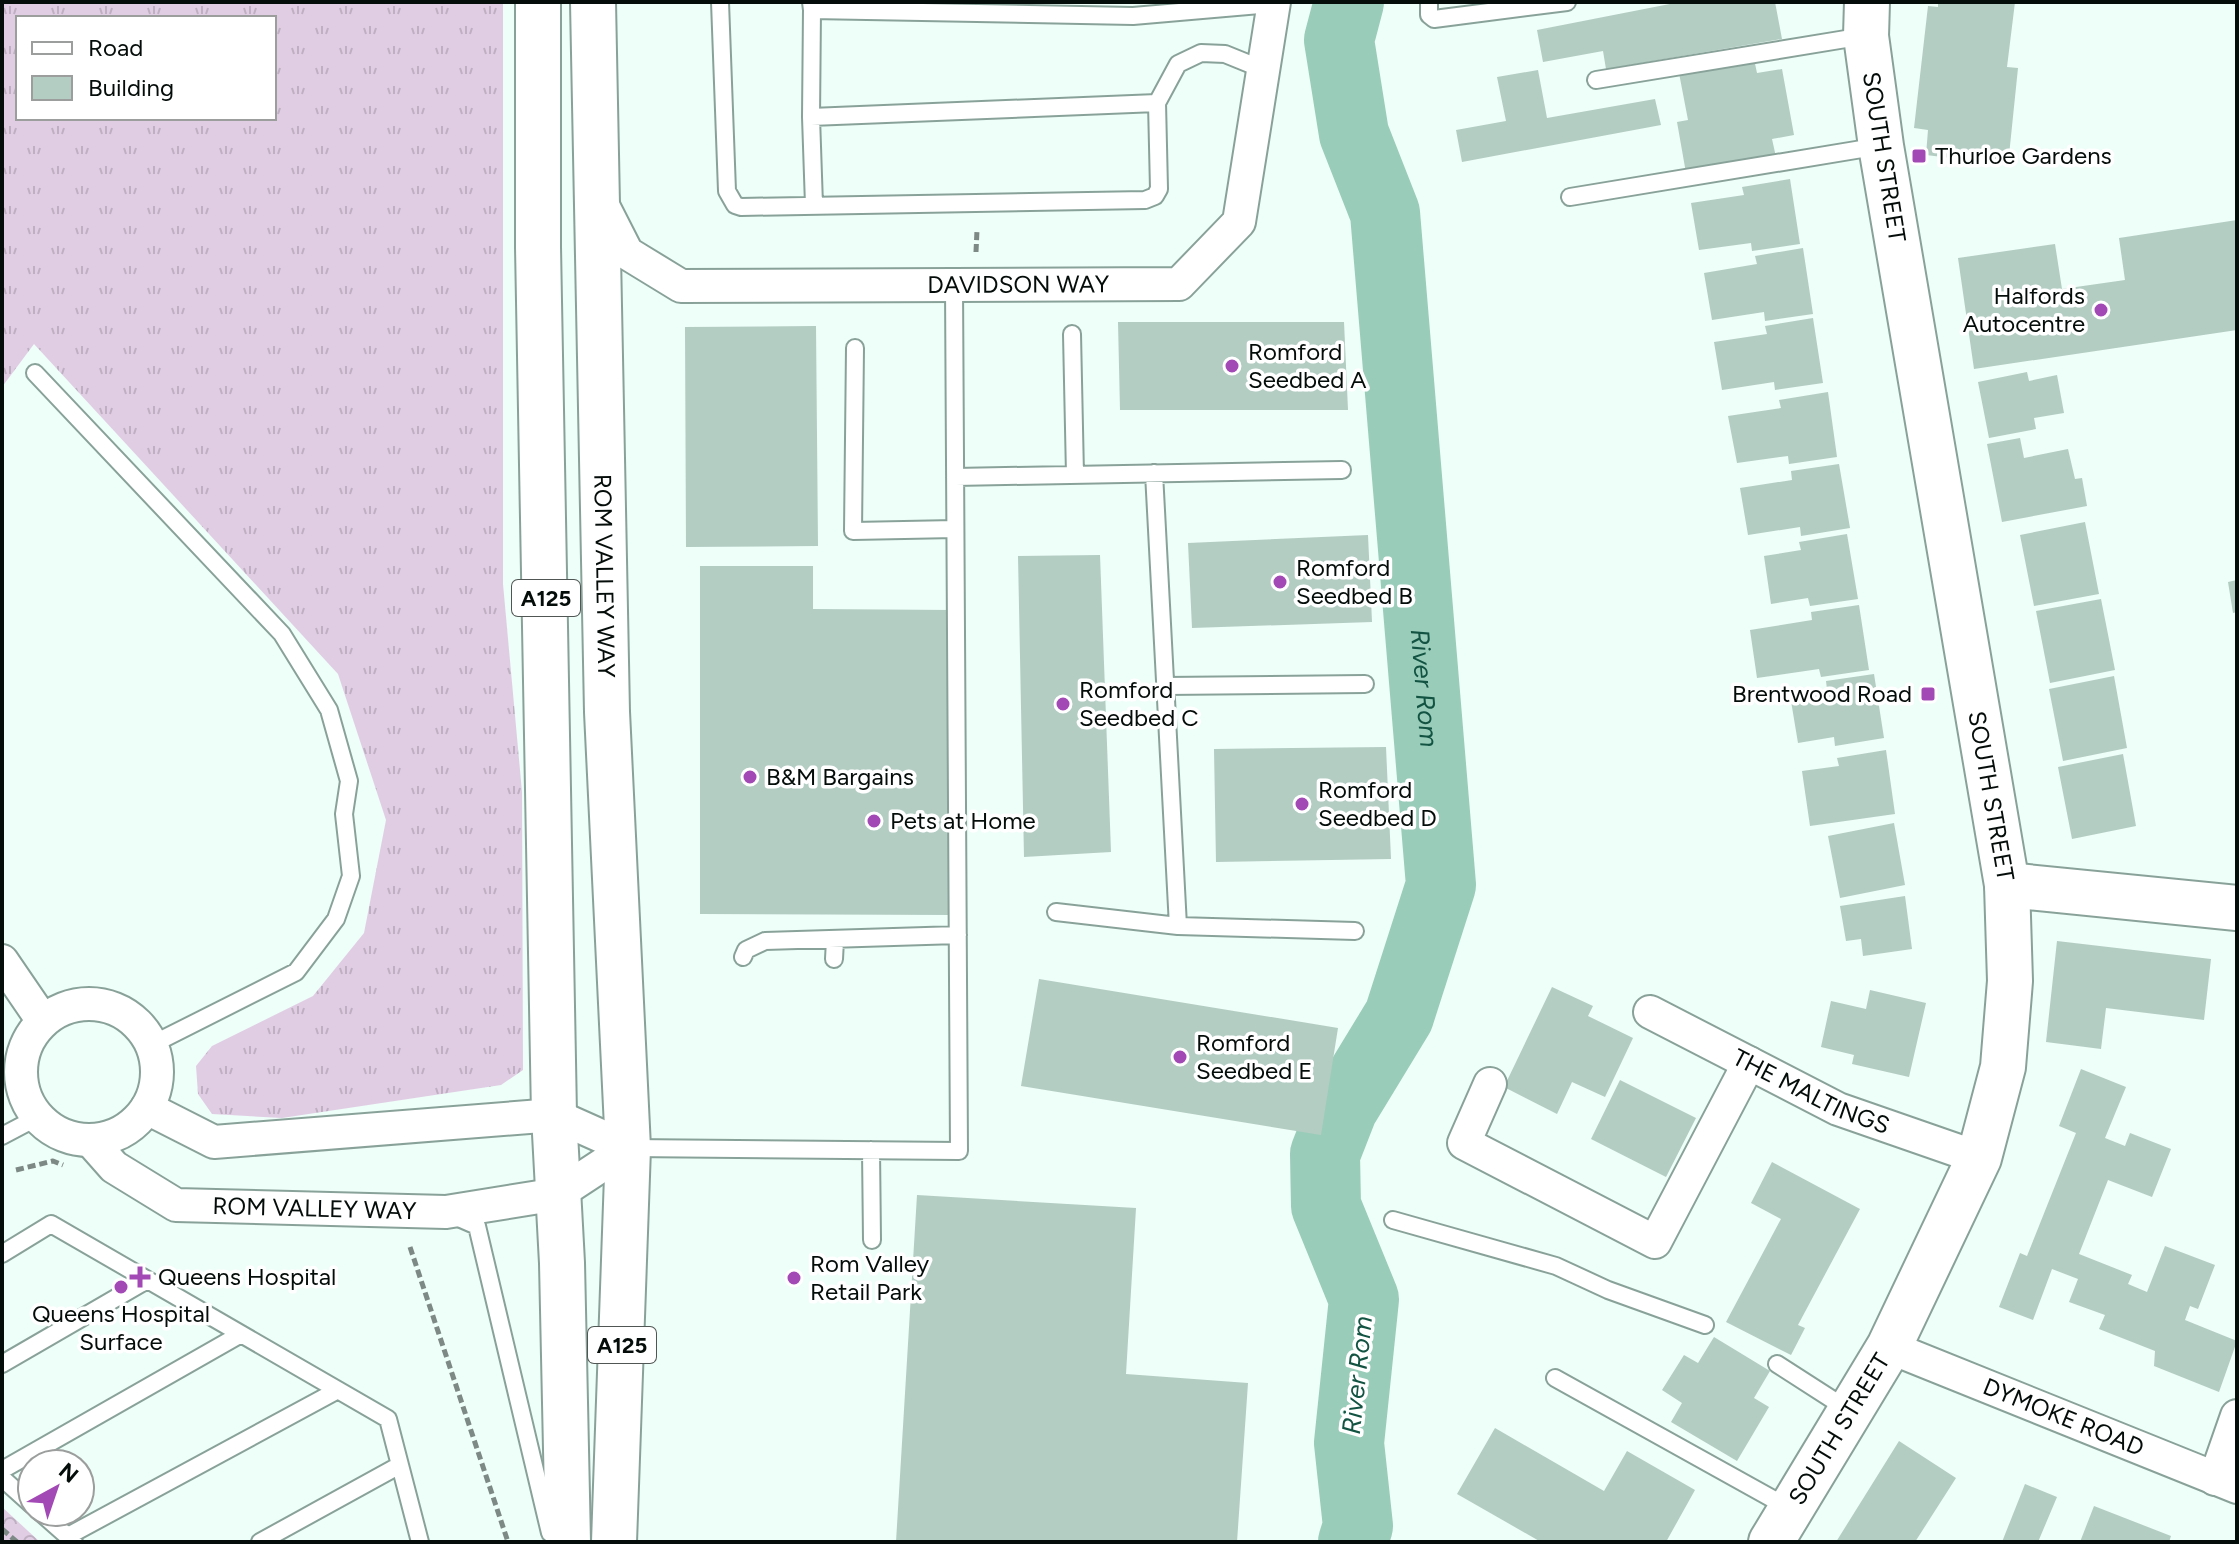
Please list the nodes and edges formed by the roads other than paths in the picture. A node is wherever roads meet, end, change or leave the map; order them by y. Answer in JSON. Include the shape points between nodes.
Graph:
{"nodes":[{"id":1,"x":538,"y":2,"type":"edge"},
{"id":2,"x":593,"y":2,"type":"edge"},
{"id":3,"x":720,"y":2,"type":"edge"},
{"id":4,"x":1429,"y":2,"type":"edge"},
{"id":5,"x":1567,"y":2,"type":"edge"},
{"id":6,"x":1273,"y":3,"type":"edge"},
{"id":7,"x":811,"y":6,"type":"edge"},
{"id":8,"x":1866,"y":19,"type":"edge"},
{"id":9,"x":1262,"y":69,"type":"junction"},
{"id":10,"x":1596,"y":80,"type":"dead end"},
{"id":11,"x":1157,"y":103,"type":"junction"},
{"id":12,"x":811,"y":117,"type":"junction"},
{"id":13,"x":1881,"y":146,"type":"junction"},
{"id":14,"x":595,"y":190,"type":"junction"},
{"id":15,"x":1570,"y":197,"type":"dead end"},
{"id":16,"x":814,"y":205,"type":"junction"},
{"id":17,"x":954,"y":286,"type":"junction"},
{"id":18,"x":1072,"y":334,"type":"dead end"},
{"id":19,"x":855,"y":348,"type":"dead end"},
{"id":20,"x":35,"y":373,"type":"dead end"},
{"id":21,"x":1342,"y":470,"type":"dead end"},
{"id":22,"x":1154,"y":473,"type":"junction"},
{"id":23,"x":1075,"y":475,"type":"junction"},
{"id":24,"x":955,"y":477,"type":"junction"},
{"id":25,"x":955,"y":529,"type":"junction"},
{"id":26,"x":1365,"y":684,"type":"dead end"},
{"id":27,"x":1165,"y":686,"type":"junction"},
{"id":28,"x":2007,"y":885,"type":"junction"},
{"id":29,"x":2237,"y":908,"type":"edge"},
{"id":30,"x":1056,"y":912,"type":"dead end"},
{"id":31,"x":1178,"y":926,"type":"junction"},
{"id":32,"x":1355,"y":931,"type":"dead end"},
{"id":33,"x":958,"y":935,"type":"junction"},
{"id":34,"x":835,"y":940,"type":"junction"},
{"id":35,"x":743,"y":957,"type":"dead end"},
{"id":36,"x":834,"y":959,"type":"dead end"},
{"id":37,"x":2,"y":961,"type":"edge"},
{"id":38,"x":1650,"y":1012,"type":"dead end"},
{"id":39,"x":43,"y":1021,"type":"junction"},
{"id":40,"x":151,"y":1045,"type":"junction"},
{"id":41,"x":1749,"y":1063,"type":"junction"},
{"id":42,"x":1490,"y":1084,"type":"dead end"},
{"id":43,"x":147,"y":1108,"type":"junction"},
{"id":44,"x":554,"y":1115,"type":"junction"},
{"id":45,"x":38,"y":1117,"type":"junction"},
{"id":46,"x":2,"y":1136,"type":"edge"},
{"id":47,"x":91,"y":1141,"type":"junction"},
{"id":48,"x":628,"y":1148,"type":"junction"},
{"id":49,"x":871,"y":1150,"type":"junction"},
{"id":50,"x":1979,"y":1158,"type":"junction"},
{"id":51,"x":558,"y":1194,"type":"junction"},
{"id":52,"x":446,"y":1212,"type":"junction"},
{"id":53,"x":1393,"y":1220,"type":"dead end"},
{"id":54,"x":872,"y":1240,"type":"dead end"},
{"id":55,"x":2,"y":1254,"type":"edge"},
{"id":56,"x":147,"y":1280,"type":"junction"},
{"id":57,"x":1705,"y":1325,"type":"dead end"},
{"id":58,"x":241,"y":1334,"type":"junction"},
{"id":59,"x":1889,"y":1347,"type":"junction"},
{"id":60,"x":2,"y":1364,"type":"edge"},
{"id":61,"x":1777,"y":1364,"type":"dead end"},
{"id":62,"x":1555,"y":1378,"type":"dead end"},
{"id":63,"x":338,"y":1390,"type":"junction"},
{"id":64,"x":1849,"y":1410,"type":"junction"},
{"id":65,"x":2237,"y":1416,"type":"edge"},
{"id":66,"x":400,"y":1465,"type":"junction"},
{"id":67,"x":2,"y":1470,"type":"edge"},
{"id":68,"x":2226,"y":1483,"type":"edge"},
{"id":69,"x":1781,"y":1526,"type":"edge"},
{"id":70,"x":71,"y":1539,"type":"edge"},
{"id":71,"x":260,"y":1542,"type":"edge"},
{"id":72,"x":420,"y":1542,"type":"edge"},
{"id":73,"x":553,"y":1542,"type":"edge"},
{"id":74,"x":568,"y":1542,"type":"edge"},
{"id":75,"x":614,"y":1542,"type":"edge"}],
"edges":[{"from":1,"to":44,"type":"main road","number":"A125"},
{"from":2,"to":14,"type":"main road","name":"ROM VALLEY WAY","number":"A125"},
{"from":3,"to":16,"type":"lane","via":[[730,199],[741,207]]},
{"from":4,"to":5,"type":"lane","via":[[1434,19]]},
{"from":6,"to":7,"type":"lane","via":[[1133,16]]},
{"from":6,"to":9,"type":"street","name":"DAVIDSON WAY"},
{"from":7,"to":12,"type":"lane"},
{"from":8,"to":10,"type":"lane"},
{"from":8,"to":13,"type":"main road","name":"SOUTH STREET"},
{"from":9,"to":11,"type":"lane","via":[[1225,54],[1201,53],[1178,64]]},
{"from":9,"to":17,"type":"street","name":"DAVIDSON WAY","via":[[1239,222],[1179,284]]},
{"from":11,"to":12,"type":"lane"},
{"from":11,"to":16,"type":"lane","via":[[1159,189],[1145,200]]},
{"from":12,"to":16,"type":"lane"},
{"from":13,"to":15,"type":"lane"},
{"from":13,"to":28,"type":"main road","name":"SOUTH STREET"},
{"from":14,"to":17,"type":"street","name":"DAVIDSON WAY","via":[[627,253],[681,286]]},
{"from":14,"to":48,"type":"main road","name":"ROM VALLEY WAY","number":"A125","via":[[607,712]]},
{"from":17,"to":24,"type":"lane"},
{"from":18,"to":23,"type":"lane"},
{"from":19,"to":25,"type":"lane","via":[[853,531]]},
{"from":20,"to":40,"type":"lane","via":[[282,634],[329,710],[349,781],[344,814],[351,876],[336,919],[296,972]]},
{"from":21,"to":22,"type":"lane"},
{"from":22,"to":23,"type":"lane"},
{"from":22,"to":27,"type":"lane"},
{"from":23,"to":24,"type":"lane"},
{"from":24,"to":25,"type":"lane"},
{"from":25,"to":33,"type":"lane"},
{"from":26,"to":27,"type":"lane"},
{"from":27,"to":31,"type":"lane"},
{"from":28,"to":29,"type":"main road"},
{"from":28,"to":50,"type":"main road","name":"SOUTH STREET","via":[[2010,981],[2003,1067]]},
{"from":30,"to":31,"type":"lane"},
{"from":31,"to":32,"type":"lane"},
{"from":33,"to":34,"type":"lane"},
{"from":33,"to":49,"type":"lane","via":[[959,1151]]},
{"from":34,"to":35,"type":"lane","via":[[765,941]]},
{"from":34,"to":36,"type":"lane"},
{"from":37,"to":39,"type":"street"},
{"from":38,"to":41,"type":"street","name":"THE MALTINGS"},
{"from":39,"to":40,"type":"street","via":[[72,1007],[103,1005],[140,1027]]},
{"from":39,"to":45,"type":"street","via":[[27,1042],[20,1068],[24,1094]]},
{"from":40,"to":43,"type":"street","via":[[157,1077]]},
{"from":41,"to":42,"type":"street","via":[[1655,1242],[1464,1143]]},
{"from":41,"to":50,"type":"street","name":"THE MALTINGS","via":[[1838,1109]]},
{"from":43,"to":44,"type":"street","via":[[214,1142]]},
{"from":43,"to":47,"type":"street","via":[[122,1132]]},
{"from":44,"to":48,"type":"street"},
{"from":44,"to":51,"type":"main road","number":"A125"},
{"from":45,"to":46,"type":"lane"},
{"from":45,"to":47,"type":"street","name":"ROM VALLEY WAY","via":[[53,1130]]},
{"from":47,"to":52,"type":"street","name":"ROM VALLEY WAY","via":[[114,1167],[176,1205]]},
{"from":48,"to":49,"type":"lane"},
{"from":48,"to":51,"type":"street","name":"ROM VALLEY WAY"},
{"from":48,"to":75,"type":"main road","name":"ROM VALLEY WAY","number":"A125"},
{"from":49,"to":54,"type":"lane"},
{"from":50,"to":59,"type":"main road","name":"SOUTH STREET"},
{"from":51,"to":52,"type":"street","name":"ROM VALLEY WAY"},
{"from":51,"to":74,"type":"main road","number":"A125"},
{"from":52,"to":73,"type":"lane","via":[[477,1226]]},
{"from":53,"to":57,"type":"lane","via":[[1556,1266]]},
{"from":55,"to":56,"type":"lane","via":[[51,1224]]},
{"from":56,"to":58,"type":"lane"},
{"from":56,"to":60,"type":"lane"},
{"from":58,"to":63,"type":"lane"},
{"from":58,"to":67,"type":"lane"},
{"from":59,"to":64,"type":"main road","name":"SOUTH STREET"},
{"from":59,"to":68,"type":"street","name":"DYMOKE ROAD"},
{"from":61,"to":64,"type":"lane"},
{"from":62,"to":69,"type":"lane"},
{"from":63,"to":66,"type":"lane","via":[[388,1419]]},
{"from":63,"to":70,"type":"lane"},
{"from":64,"to":69,"type":"main road","name":"SOUTH STREET"},
{"from":65,"to":68,"type":"street"},
{"from":66,"to":71,"type":"lane"},
{"from":66,"to":72,"type":"lane"}]}
